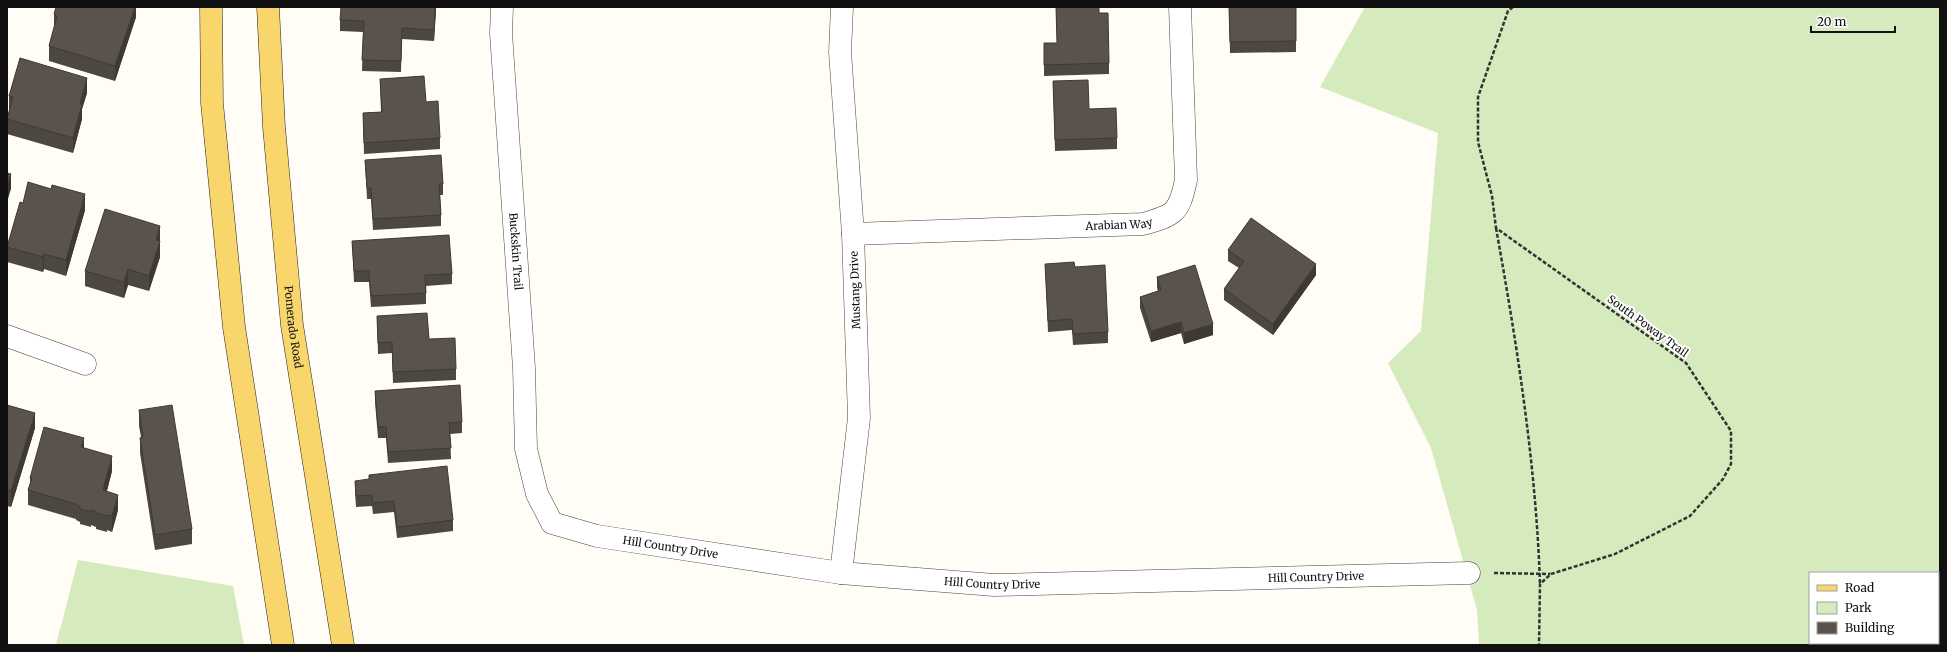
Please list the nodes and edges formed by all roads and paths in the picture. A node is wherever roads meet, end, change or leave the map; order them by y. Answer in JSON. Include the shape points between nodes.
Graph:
{"nodes":[{"id":1,"x":211,"y":7,"type":"edge"},
{"id":2,"x":268,"y":7,"type":"edge"},
{"id":3,"x":502,"y":7,"type":"edge"},
{"id":4,"x":842,"y":7,"type":"edge"},
{"id":5,"x":1180,"y":7,"type":"edge"},
{"id":6,"x":1513,"y":7,"type":"edge"},
{"id":7,"x":1496,"y":228,"type":"junction"},
{"id":8,"x":853,"y":234,"type":"junction"},
{"id":9,"x":7,"y":336,"type":"edge"},
{"id":10,"x":86,"y":364,"type":"dead end"},
{"id":11,"x":537,"y":494,"type":"joint"},
{"id":12,"x":841,"y":573,"type":"junction"},
{"id":13,"x":1469,"y":573,"type":"joint"},
{"id":14,"x":1540,"y":574,"type":"junction"},
{"id":15,"x":1551,"y":574,"type":"junction"},
{"id":16,"x":1540,"y":584,"type":"junction"},
{"id":17,"x":283,"y":645,"type":"edge"},
{"id":18,"x":343,"y":645,"type":"edge"},
{"id":19,"x":1539,"y":645,"type":"edge"}],
"edges":[{"from":1,"to":17,"type":"main road","via":[[212,103],[234,326]]},
{"from":2,"to":18,"type":"main road","name":"Pomerado Road","via":[[274,127],[292,324]]},
{"from":3,"to":11,"type":"street","name":"Buckskin Trail","via":[[500,33],[524,368],[526,449]]},
{"from":4,"to":8,"type":"street","name":"Mustang Drive","via":[[840,52]]},
{"from":5,"to":8,"type":"street","name":"Arabian Way","via":[[1186,180],[1181,203],[1166,218],[1143,224]]},
{"from":6,"to":7,"type":"path","via":[[1508,11],[1478,97],[1478,142],[1492,196]]},
{"from":7,"to":14,"type":"path","via":[[1528,432],[1538,516]]},
{"from":7,"to":15,"type":"path","name":"South Poway Trail","via":[[1686,363],[1731,431],[1731,464],[1723,479],[1690,516],[1615,554]]},
{"from":8,"to":12,"type":"street","name":"Mustang Drive","via":[[859,418]]},
{"from":9,"to":10,"type":"street"},
{"from":11,"to":12,"type":"street","name":"Hill Country Drive","via":[[552,523],[597,536]]},
{"from":12,"to":13,"type":"street","name":"Hill Country Drive","via":[[994,586]]},
{"from":13,"to":14,"type":"path"},
{"from":14,"to":15,"type":"path"},
{"from":14,"to":16,"type":"path"},
{"from":15,"to":16,"type":"path","name":"South Poway Trail"},
{"from":16,"to":19,"type":"path"}]}
